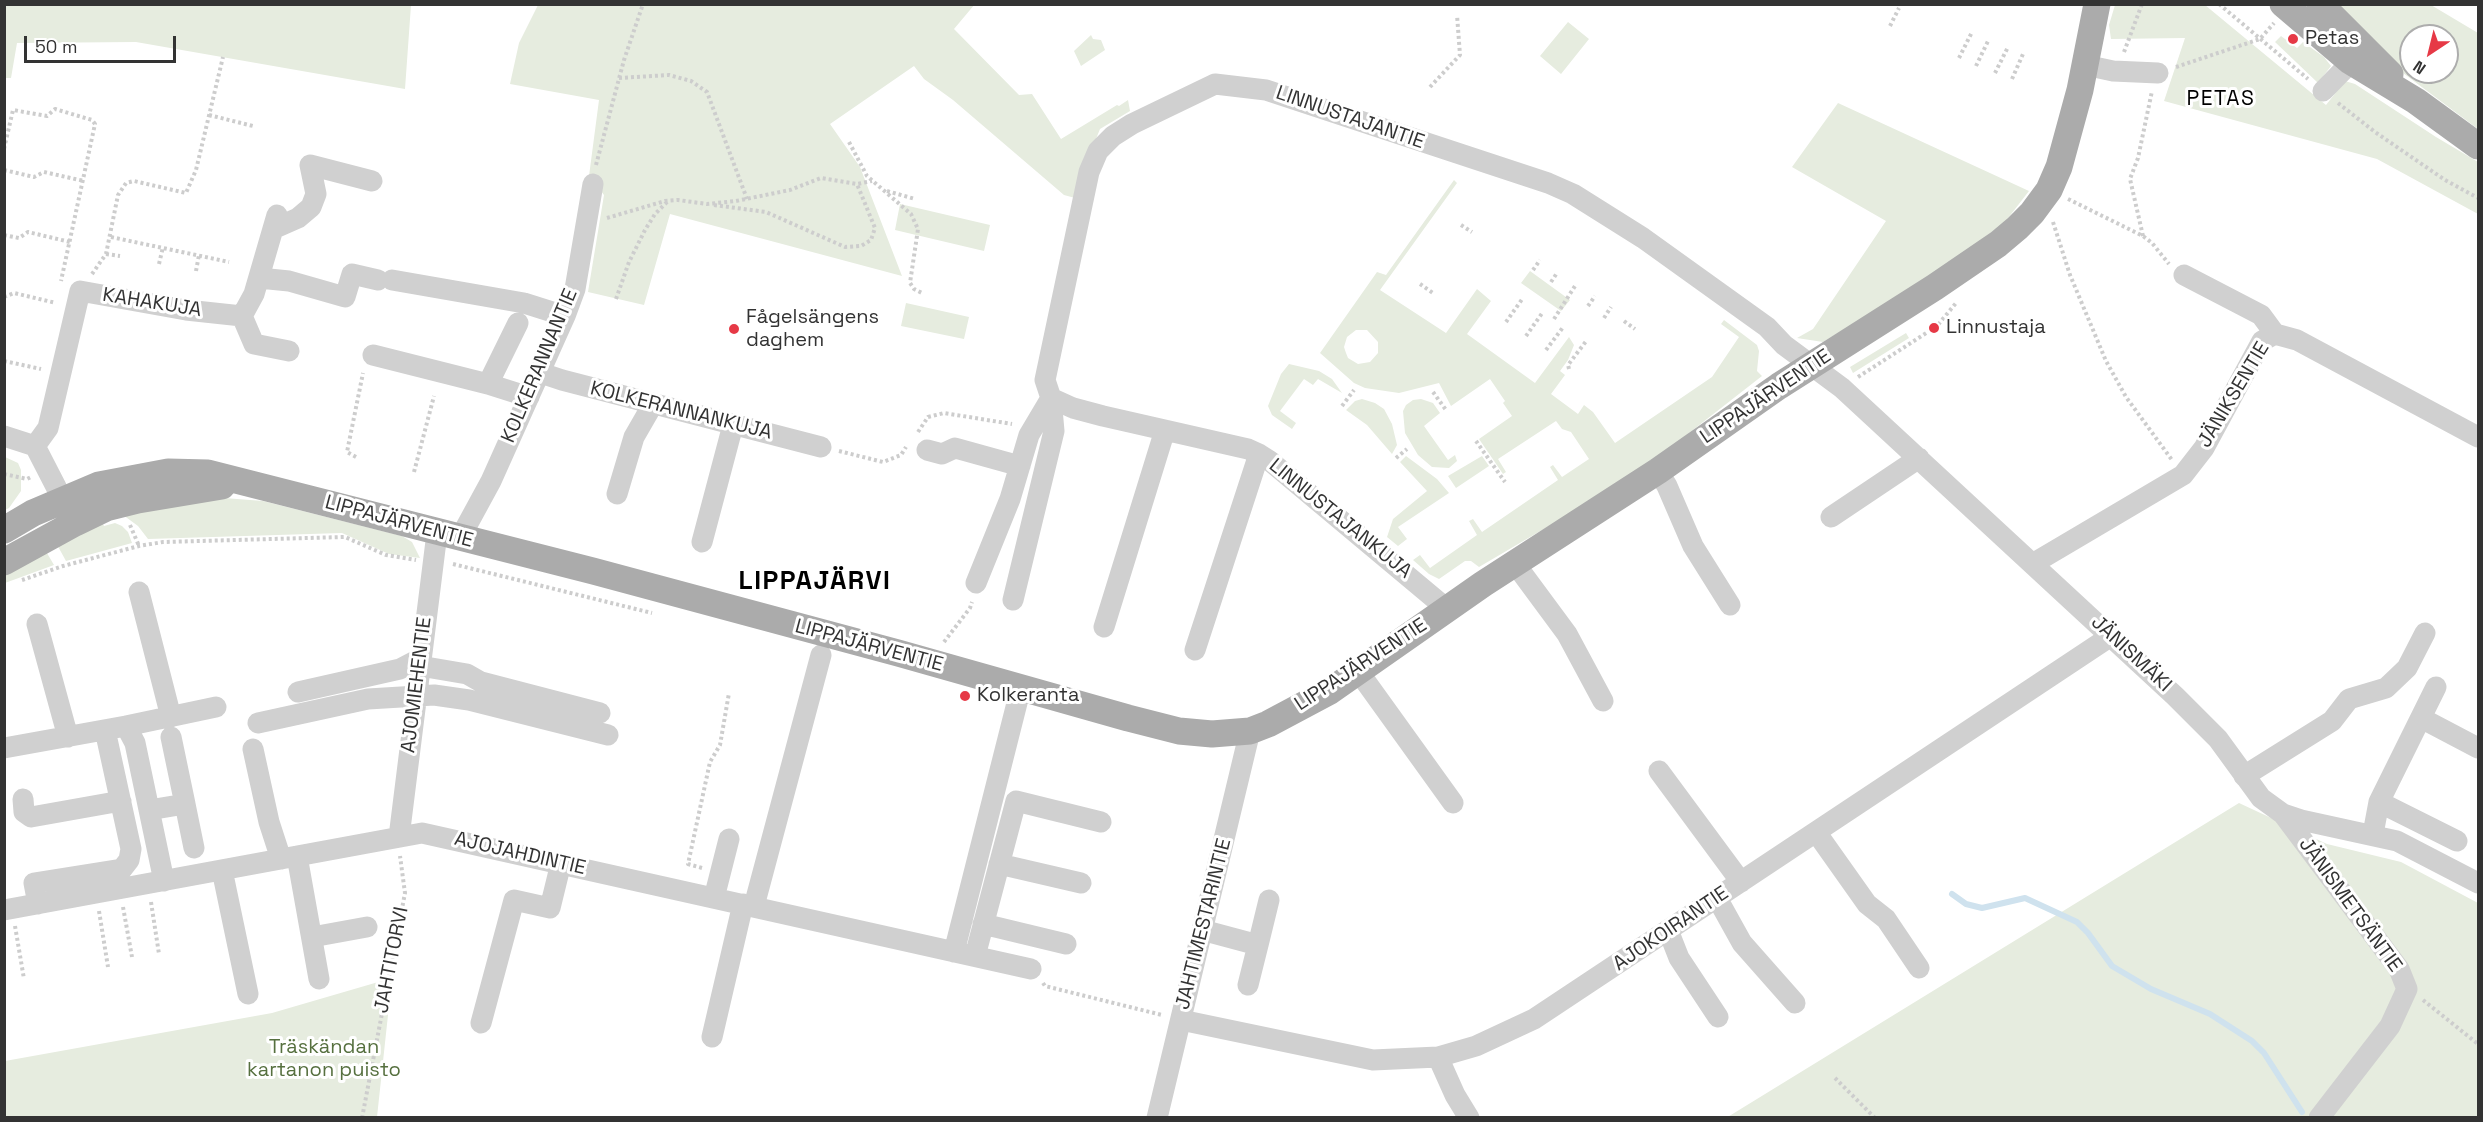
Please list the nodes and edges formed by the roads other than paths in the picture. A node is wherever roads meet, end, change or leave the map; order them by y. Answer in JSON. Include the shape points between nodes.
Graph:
{"nodes":[{"id":1,"x":2097,"y":4,"type":"edge"},
{"id":2,"x":2320,"y":4,"type":"edge"},
{"id":3,"x":2279,"y":14,"type":"edge"},
{"id":4,"x":2357,"y":55,"type":"junction"},
{"id":5,"x":2085,"y":65,"type":"junction"},
{"id":6,"x":2158,"y":73,"type":"road end"},
{"id":7,"x":2323,"y":91,"type":"road end"},
{"id":8,"x":2478,"y":146,"type":"edge"},
{"id":9,"x":372,"y":181,"type":"dead end"},
{"id":10,"x":593,"y":184,"type":"road end"},
{"id":11,"x":2184,"y":275,"type":"road end"},
{"id":12,"x":259,"y":278,"type":"junction"},
{"id":13,"x":243,"y":316,"type":"junction"},
{"id":14,"x":565,"y":316,"type":"junction"},
{"id":15,"x":518,"y":323,"type":"dead end"},
{"id":16,"x":2275,"y":334,"type":"junction"},
{"id":17,"x":289,"y":351,"type":"dead end"},
{"id":18,"x":368,"y":364,"type":"road end"},
{"id":19,"x":1812,"y":365,"type":"junction"},
{"id":20,"x":541,"y":373,"type":"junction"},
{"id":21,"x":488,"y":384,"type":"junction"},
{"id":22,"x":529,"y":397,"type":"junction"},
{"id":23,"x":1051,"y":398,"type":"junction"},
{"id":24,"x":653,"y":404,"type":"junction"},
{"id":25,"x":733,"y":424,"type":"junction"},
{"id":26,"x":1165,"y":430,"type":"junction"},
{"id":27,"x":4,"y":436,"type":"edge"},
{"id":28,"x":2478,"y":437,"type":"edge"},
{"id":29,"x":35,"y":447,"type":"junction"},
{"id":30,"x":821,"y":447,"type":"dead end"},
{"id":31,"x":927,"y":450,"type":"dead end"},
{"id":32,"x":1259,"y":454,"type":"junction"},
{"id":33,"x":1919,"y":458,"type":"junction"},
{"id":34,"x":1020,"y":466,"type":"junction"},
{"id":35,"x":1658,"y":471,"type":"junction"},
{"id":36,"x":617,"y":494,"type":"dead end"},
{"id":37,"x":69,"y":511,"type":"junction"},
{"id":38,"x":1831,"y":518,"type":"dead end"},
{"id":39,"x":4,"y":530,"type":"edge"},
{"id":40,"x":449,"y":536,"type":"junction"},
{"id":41,"x":702,"y":542,"type":"dead end"},
{"id":42,"x":2034,"y":563,"type":"junction"},
{"id":43,"x":1516,"y":565,"type":"junction"},
{"id":44,"x":9,"y":573,"type":"edge"},
{"id":45,"x":976,"y":583,"type":"road end"},
{"id":46,"x":140,"y":592,"type":"dead end"},
{"id":47,"x":1013,"y":600,"type":"dead end"},
{"id":48,"x":1730,"y":605,"type":"dead end"},
{"id":49,"x":1447,"y":609,"type":"junction"},
{"id":50,"x":37,"y":624,"type":"dead end"},
{"id":51,"x":1104,"y":627,"type":"dead end"},
{"id":52,"x":2425,"y":633,"type":"dead end"},
{"id":53,"x":2111,"y":636,"type":"junction"},
{"id":54,"x":1195,"y":650,"type":"dead end"},
{"id":55,"x":821,"y":655,"type":"dead end"},
{"id":56,"x":420,"y":662,"type":"junction"},
{"id":57,"x":1358,"y":671,"type":"junction"},
{"id":58,"x":2436,"y":687,"type":"dead end"},
{"id":59,"x":298,"y":692,"type":"dead end"},
{"id":60,"x":416,"y":696,"type":"junction"},
{"id":61,"x":1603,"y":701,"type":"dead end"},
{"id":62,"x":1017,"y":703,"type":"dead end"},
{"id":63,"x":216,"y":707,"type":"dead end"},
{"id":64,"x":600,"y":713,"type":"dead end"},
{"id":65,"x":2421,"y":718,"type":"junction"},
{"id":66,"x":258,"y":723,"type":"dead end"},
{"id":67,"x":171,"y":727,"type":"junction"},
{"id":68,"x":115,"y":728,"type":"junction"},
{"id":69,"x":1250,"y":730,"type":"junction"},
{"id":70,"x":608,"y":735,"type":"dead end"},
{"id":71,"x":68,"y":737,"type":"junction"},
{"id":72,"x":4,"y":748,"type":"edge"},
{"id":73,"x":253,"y":748,"type":"dead end"},
{"id":74,"x":2478,"y":748,"type":"edge"},
{"id":75,"x":1659,"y":771,"type":"dead end"},
{"id":76,"x":2244,"y":776,"type":"junction"},
{"id":77,"x":23,"y":799,"type":"dead end"},
{"id":78,"x":121,"y":801,"type":"junction"},
{"id":79,"x":2379,"y":802,"type":"junction"},
{"id":80,"x":1453,"y":803,"type":"dead end"},
{"id":81,"x":185,"y":804,"type":"junction"},
{"id":82,"x":149,"y":810,"type":"junction"},
{"id":83,"x":2283,"y":814,"type":"junction"},
{"id":84,"x":1101,"y":822,"type":"dead end"},
{"id":85,"x":1816,"y":832,"type":"junction"},
{"id":86,"x":2373,"y":834,"type":"junction"},
{"id":87,"x":399,"y":837,"type":"junction"},
{"id":88,"x":729,"y":839,"type":"dead end"},
{"id":89,"x":2457,"y":841,"type":"dead end"},
{"id":90,"x":194,"y":848,"type":"dead end"},
{"id":91,"x":289,"y":857,"type":"junction"},
{"id":92,"x":561,"y":863,"type":"junction"},
{"id":93,"x":999,"y":864,"type":"junction"},
{"id":94,"x":222,"y":870,"type":"junction"},
{"id":95,"x":1741,"y":882,"type":"junction"},
{"id":96,"x":1081,"y":883,"type":"dead end"},
{"id":97,"x":2478,"y":883,"type":"edge"},
{"id":98,"x":157,"y":888,"type":"junction"},
{"id":99,"x":714,"y":898,"type":"junction"},
{"id":100,"x":1717,"y":898,"type":"junction"},
{"id":101,"x":1269,"y":900,"type":"dead end"},
{"id":102,"x":38,"y":904,"type":"junction"},
{"id":103,"x":748,"y":905,"type":"junction"},
{"id":104,"x":9,"y":915,"type":"edge"},
{"id":105,"x":983,"y":924,"type":"junction"},
{"id":106,"x":367,"y":927,"type":"dead end"},
{"id":107,"x":1202,"y":930,"type":"junction"},
{"id":108,"x":1668,"y":930,"type":"junction"},
{"id":109,"x":312,"y":937,"type":"junction"},
{"id":110,"x":1066,"y":944,"type":"dead end"},
{"id":111,"x":1258,"y":945,"type":"junction"},
{"id":112,"x":954,"y":952,"type":"junction"},
{"id":113,"x":975,"y":956,"type":"junction"},
{"id":114,"x":1919,"y":968,"type":"dead end"},
{"id":115,"x":1031,"y":969,"type":"road end"},
{"id":116,"x":319,"y":979,"type":"dead end"},
{"id":117,"x":1248,"y":985,"type":"dead end"},
{"id":118,"x":248,"y":994,"type":"dead end"},
{"id":119,"x":1795,"y":1003,"type":"dead end"},
{"id":120,"x":1718,"y":1017,"type":"dead end"},
{"id":121,"x":1180,"y":1020,"type":"junction"},
{"id":122,"x":481,"y":1023,"type":"dead end"},
{"id":123,"x":712,"y":1037,"type":"dead end"},
{"id":124,"x":1438,"y":1057,"type":"junction"},
{"id":125,"x":1157,"y":1118,"type":"edge"},
{"id":126,"x":1468,"y":1118,"type":"edge"},
{"id":127,"x":2319,"y":1118,"type":"edge"}],
"edges":[{"from":1,"to":5,"type":"main road","name":"LIPPAJÄRVENTIE"},
{"from":2,"to":4,"type":"main road"},
{"from":3,"to":4,"type":"main road"},
{"from":4,"to":7,"type":"street"},
{"from":4,"to":8,"type":"main road"},
{"from":5,"to":6,"type":"street"},
{"from":5,"to":19,"type":"main road","name":"LIPPAJÄRVENTIE","via":[[2059,167],[2049,190],[2032,213],[1998,244]]},
{"from":9,"to":12,"type":"street","via":[[310,165],[316,194],[311,207],[298,218],[275,221]]},
{"from":10,"to":14,"type":"street","name":"KOLKERANNANTIE","via":[[574,289]]},
{"from":11,"to":16,"type":"street","via":[[2262,315]]},
{"from":12,"to":13,"type":"street"},
{"from":12,"to":14,"type":"street","via":[[289,281],[345,297],[352,274],[524,303]]},
{"from":13,"to":17,"type":"street","via":[[254,344]]},
{"from":13,"to":29,"type":"street","name":"KAHAKUJA","via":[[186,310],[70,287],[48,428]]},
{"from":14,"to":20,"type":"street","name":"KOLKERANNANTIE"},
{"from":15,"to":21,"type":"street"},
{"from":16,"to":28,"type":"street","name":"JÄNIKSENTIE","via":[[2297,340]]},
{"from":16,"to":42,"type":"street","name":"JÄNIKSENTIE","via":[[2262,341],[2204,447],[2183,475]]},
{"from":18,"to":21,"type":"street"},
{"from":19,"to":23,"type":"street","name":"LINNUSTAJANTIE","via":[[1767,327],[1671,258],[1573,194],[1266,90],[1215,84],[1132,124],[1098,151],[1089,172],[1045,380]]},
{"from":19,"to":33,"type":"street","name":"JÄNISMÄKI"},
{"from":19,"to":35,"type":"main road","name":"LIPPAJÄRVENTIE"},
{"from":20,"to":22,"type":"street","name":"KOLKERANNANTIE"},
{"from":20,"to":24,"type":"street","name":"KOLKERANNANKUJA"},
{"from":21,"to":22,"type":"street"},
{"from":22,"to":40,"type":"street","name":"KOLKERANNANTIE","via":[[491,481]]},
{"from":23,"to":26,"type":"street","name":"LINNUSTAJANKUJA","via":[[1083,411]]},
{"from":23,"to":34,"type":"street","via":[[1029,435]]},
{"from":23,"to":47,"type":"street","name":"LINNUSTAJANTIE","via":[[1053,431]]},
{"from":24,"to":25,"type":"street","name":"KOLKERANNANKUJA"},
{"from":24,"to":36,"type":"street","via":[[634,437]]},
{"from":25,"to":30,"type":"street","name":"KOLKERANNANKUJA"},
{"from":25,"to":41,"type":"street"},
{"from":26,"to":32,"type":"street","name":"LINNUSTAJANKUJA"},
{"from":26,"to":51,"type":"street"},
{"from":27,"to":29,"type":"street"},
{"from":29,"to":37,"type":"street"},
{"from":31,"to":34,"type":"street","via":[[942,454],[955,447]]},
{"from":32,"to":49,"type":"street","name":"LINNUSTAJANKUJA"},
{"from":32,"to":54,"type":"street"},
{"from":33,"to":38,"type":"street"},
{"from":33,"to":42,"type":"street","name":"JÄNISMÄKI"},
{"from":34,"to":45,"type":"street","via":[[1011,500]]},
{"from":35,"to":43,"type":"main road","name":"LIPPAJÄRVENTIE"},
{"from":35,"to":48,"type":"street","via":[[1693,546]]},
{"from":37,"to":39,"type":"main road","name":"LIPPAJÄRVENTIE","via":[[33,513]]},
{"from":37,"to":40,"type":"main road","name":"LIPPAJÄRVENTIE","via":[[106,508],[238,482]]},
{"from":37,"to":44,"type":"main road","name":"LIPPAJÄRVENTIE"},
{"from":40,"to":56,"type":"street","name":"AJOMIEHENTIE","via":[[432,562]]},
{"from":40,"to":69,"type":"main road","name":"LIPPAJÄRVENTIE","via":[[615,577],[1179,731],[1212,734]]},
{"from":42,"to":53,"type":"street","name":"JÄNISMÄKI"},
{"from":43,"to":49,"type":"main road","name":"LIPPAJÄRVENTIE"},
{"from":43,"to":61,"type":"street","via":[[1567,634]]},
{"from":46,"to":67,"type":"street"},
{"from":49,"to":57,"type":"main road","name":"LIPPAJÄRVENTIE"},
{"from":50,"to":71,"type":"street"},
{"from":52,"to":76,"type":"street","via":[[2407,668],[2386,688],[2349,699],[2332,721]]},
{"from":53,"to":76,"type":"street","name":"JÄNISMÄKI","via":[[2218,739]]},
{"from":53,"to":85,"type":"street","name":"AJOKOIRANTIE"},
{"from":55,"to":103,"type":"street"},
{"from":56,"to":59,"type":"street"},
{"from":56,"to":60,"type":"street","name":"AJOMIEHENTIE"},
{"from":56,"to":64,"type":"street"},
{"from":57,"to":69,"type":"main road","name":"LIPPAJÄRVENTIE","via":[[1330,691]]},
{"from":57,"to":80,"type":"street"},
{"from":58,"to":65,"type":"street"},
{"from":60,"to":66,"type":"street","via":[[368,699]]},
{"from":60,"to":70,"type":"street","via":[[469,700]]},
{"from":60,"to":87,"type":"street","name":"AJOMIEHENTIE"},
{"from":62,"to":112,"type":"street"},
{"from":63,"to":67,"type":"street"},
{"from":65,"to":74,"type":"street"},
{"from":65,"to":79,"type":"street"},
{"from":67,"to":68,"type":"street"},
{"from":67,"to":81,"type":"street"},
{"from":68,"to":71,"type":"street"},
{"from":68,"to":78,"type":"street"},
{"from":68,"to":82,"type":"street","via":[[135,743]]},
{"from":69,"to":107,"type":"street","name":"JAHTIMESTARINTIE"},
{"from":71,"to":72,"type":"street"},
{"from":73,"to":91,"type":"street","via":[[269,822]]},
{"from":75,"to":95,"type":"street"},
{"from":76,"to":83,"type":"street","name":"JÄNISMÄKI","via":[[2261,798]]},
{"from":77,"to":78,"type":"street","via":[[24,812],[31,817]]},
{"from":78,"to":102,"type":"street","via":[[131,849],[122,869],[34,883]]},
{"from":79,"to":86,"type":"street"},
{"from":79,"to":89,"type":"street"},
{"from":81,"to":82,"type":"street"},
{"from":81,"to":90,"type":"street"},
{"from":82,"to":98,"type":"street"},
{"from":83,"to":86,"type":"street","name":"JÄNISMÄKI"},
{"from":83,"to":127,"type":"street","name":"JÄNISMETSÄNTIE","via":[[2398,969],[2406,989],[2390,1026]]},
{"from":84,"to":93,"type":"street","via":[[1016,801]]},
{"from":85,"to":95,"type":"street","name":"AJOKOIRANTIE"},
{"from":85,"to":114,"type":"street","via":[[1867,904],[1886,919]]},
{"from":86,"to":97,"type":"street","name":"JÄNISMÄKI","via":[[2397,841]]},
{"from":87,"to":91,"type":"street","name":"AJOJAHDINTIE"},
{"from":87,"to":92,"type":"street","name":"AJOJAHDINTIE","via":[[439,835]]},
{"from":88,"to":99,"type":"street"},
{"from":91,"to":94,"type":"street","name":"AJOJAHDINTIE"},
{"from":91,"to":109,"type":"street"},
{"from":92,"to":99,"type":"street","name":"AJOJAHDINTIE"},
{"from":92,"to":122,"type":"street","via":[[550,908],[514,900]]},
{"from":93,"to":96,"type":"street"},
{"from":93,"to":105,"type":"street"},
{"from":94,"to":98,"type":"street","name":"AJOJAHDINTIE"},
{"from":94,"to":118,"type":"street"},
{"from":95,"to":100,"type":"street","name":"AJOKOIRANTIE"},
{"from":98,"to":102,"type":"street","name":"AJOJAHDINTIE"},
{"from":99,"to":103,"type":"street","name":"AJOJAHDINTIE"},
{"from":100,"to":108,"type":"street","name":"AJOKOIRANTIE"},
{"from":100,"to":119,"type":"street","via":[[1742,943]]},
{"from":101,"to":111,"type":"street"},
{"from":102,"to":104,"type":"street","name":"AJOJAHDINTIE"},
{"from":103,"to":112,"type":"street","name":"AJOJAHDINTIE"},
{"from":103,"to":123,"type":"street"},
{"from":105,"to":110,"type":"street"},
{"from":105,"to":113,"type":"street"},
{"from":106,"to":109,"type":"street"},
{"from":107,"to":111,"type":"street"},
{"from":107,"to":121,"type":"street","name":"JAHTIMESTARINTIE"},
{"from":108,"to":120,"type":"street","via":[[1679,958]]},
{"from":108,"to":124,"type":"street","name":"AJOKOIRANTIE","via":[[1534,1019],[1476,1046]]},
{"from":109,"to":116,"type":"street"},
{"from":111,"to":117,"type":"street"},
{"from":112,"to":113,"type":"street","name":"AJOJAHDINTIE"},
{"from":113,"to":115,"type":"street","name":"AJOJAHDINTIE"},
{"from":121,"to":124,"type":"street","name":"AJOKOIRANTIE","via":[[1373,1060]]},
{"from":121,"to":125,"type":"street","name":"JAHTIMESTARINTIE"},
{"from":124,"to":126,"type":"street"}]}
